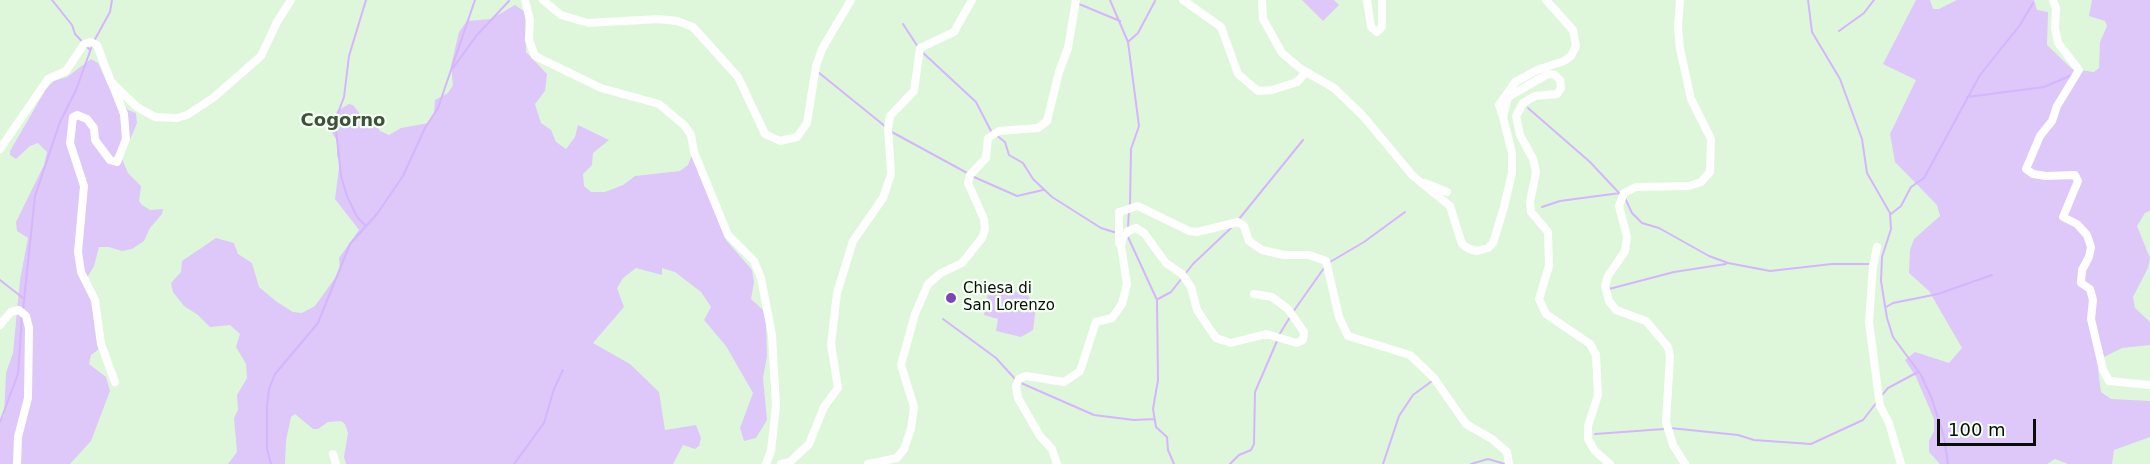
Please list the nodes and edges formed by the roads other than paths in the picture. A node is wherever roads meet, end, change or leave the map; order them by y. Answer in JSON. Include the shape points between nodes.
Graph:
{"nodes":[{"id":1,"x":291,"y":0,"type":"edge"},
{"id":2,"x":525,"y":0,"type":"edge"},
{"id":3,"x":543,"y":0,"type":"edge"},
{"id":4,"x":851,"y":0,"type":"edge"},
{"id":5,"x":972,"y":0,"type":"edge"},
{"id":6,"x":1076,"y":0,"type":"edge"},
{"id":7,"x":1183,"y":0,"type":"edge"},
{"id":8,"x":1262,"y":0,"type":"edge"},
{"id":9,"x":1366,"y":0,"type":"edge"},
{"id":10,"x":1382,"y":0,"type":"edge"},
{"id":11,"x":1546,"y":0,"type":"edge"},
{"id":12,"x":1680,"y":0,"type":"edge"},
{"id":13,"x":2053,"y":0,"type":"edge"},
{"id":14,"x":1365,"y":25,"type":"dead end"},
{"id":15,"x":1306,"y":72,"type":"junction"},
{"id":16,"x":111,"y":82,"type":"junction"},
{"id":17,"x":1503,"y":117,"type":"junction"},
{"id":18,"x":0,"y":149,"type":"edge"},
{"id":19,"x":1422,"y":183,"type":"junction"},
{"id":20,"x":1447,"y":192,"type":"dead end"},
{"id":21,"x":1121,"y":246,"type":"junction"},
{"id":22,"x":1877,"y":247,"type":"dead end"},
{"id":23,"x":1254,"y":294,"type":"dead end"},
{"id":24,"x":0,"y":324,"type":"edge"},
{"id":25,"x":115,"y":382,"type":"dead end"},
{"id":26,"x":2150,"y":384,"type":"edge"},
{"id":27,"x":333,"y":454,"type":"dead end"},
{"id":28,"x":16,"y":464,"type":"edge"},
{"id":29,"x":336,"y":464,"type":"edge"},
{"id":30,"x":766,"y":464,"type":"edge"},
{"id":31,"x":782,"y":464,"type":"edge"},
{"id":32,"x":868,"y":464,"type":"edge"},
{"id":33,"x":1057,"y":464,"type":"edge"},
{"id":34,"x":1509,"y":464,"type":"edge"},
{"id":35,"x":1610,"y":464,"type":"edge"},
{"id":36,"x":1685,"y":464,"type":"edge"},
{"id":37,"x":1901,"y":464,"type":"edge"}],
"edges":[{"from":1,"to":16,"type":"street","via":[[261,56],[187,116],[167,120],[155,117],[137,107]]},
{"from":2,"to":30,"type":"street","via":[[535,57],[601,88],[659,104],[691,135],[694,152],[728,235],[754,261],[761,278],[772,335],[776,406]]},
{"from":3,"to":4,"type":"street","via":[[561,15],[588,23],[658,19],[693,27],[738,77],[765,134],[780,141],[797,137],[807,123],[822,49]]},
{"from":5,"to":31,"type":"street","via":[[954,32],[920,48],[914,91],[890,116],[891,174],[883,198],[853,241],[837,293],[831,344],[838,388],[808,444],[790,462]]},
{"from":6,"to":32,"type":"street","via":[[1068,48],[1047,121],[1038,128],[990,135],[986,158],[968,179],[985,229],[962,263],[928,284],[915,314],[901,365],[914,407],[902,454]]},
{"from":7,"to":15,"type":"street","via":[[1221,27],[1238,74],[1258,91],[1297,82]]},
{"from":8,"to":15,"type":"street","via":[[1263,19],[1273,42]]},
{"from":9,"to":10,"type":"street","via":[[1371,27],[1377,32],[1382,27]]},
{"from":9,"to":14,"type":"street"},
{"from":11,"to":17,"type":"street","via":[[1573,30],[1574,51],[1564,61],[1515,82],[1499,105]]},
{"from":12,"to":36,"type":"street","via":[[1680,49],[1690,99],[1711,139],[1710,172],[1701,182],[1689,186],[1636,187],[1624,193],[1619,206],[1627,237],[1625,251],[1605,286],[1616,309],[1646,321],[1668,347],[1666,422],[1673,445]]},
{"from":13,"to":26,"type":"street","via":[[2058,43],[2079,70],[2040,136],[2026,169],[2046,176],[2074,175],[2078,181],[2063,217],[2077,224],[2091,246],[2081,283],[2090,289],[2093,300],[2091,319],[2103,370],[2109,381]]},
{"from":15,"to":19,"type":"street","via":[[1334,88]]},
{"from":16,"to":18,"type":"street","via":[[99,48],[91,42],[84,44],[66,71],[48,79]]},
{"from":16,"to":25,"type":"street","via":[[124,114],[126,139],[117,162],[110,160],[95,140],[94,128],[87,119],[77,115],[73,117],[70,143],[84,186],[78,252],[81,272],[94,300],[101,344]]},
{"from":17,"to":19,"type":"street","via":[[1512,153],[1512,173],[1493,243],[1488,248],[1477,251],[1462,244],[1450,206]]},
{"from":17,"to":35,"type":"street","via":[[1508,97],[1514,92],[1548,74],[1560,80],[1557,94],[1535,96],[1523,103],[1516,116],[1536,172],[1531,212],[1548,232],[1550,266],[1539,300],[1546,314],[1590,344],[1596,355],[1598,395],[1588,439]]},
{"from":19,"to":20,"type":"street"},
{"from":21,"to":23,"type":"street","via":[[1128,231],[1136,228],[1144,233],[1166,263],[1182,274],[1191,287],[1197,310],[1216,338],[1231,343],[1266,334],[1297,343],[1303,340],[1304,332],[1288,309],[1272,297]]},
{"from":21,"to":33,"type":"street","via":[[1127,284],[1122,304],[1112,318],[1096,322],[1080,371],[1064,382],[1026,376],[1016,386],[1018,398]]},
{"from":21,"to":34,"type":"street","via":[[1119,212],[1138,207],[1189,231],[1238,222],[1250,241],[1262,250],[1309,255],[1326,261],[1339,317],[1348,336],[1410,355],[1434,378],[1466,424],[1507,452]]},
{"from":22,"to":37,"type":"street","via":[[1869,322],[1880,406]]},
{"from":24,"to":28,"type":"street","via":[[11,312],[19,310],[30,328],[28,398],[18,436]]},
{"from":27,"to":29,"type":"street"}]}
